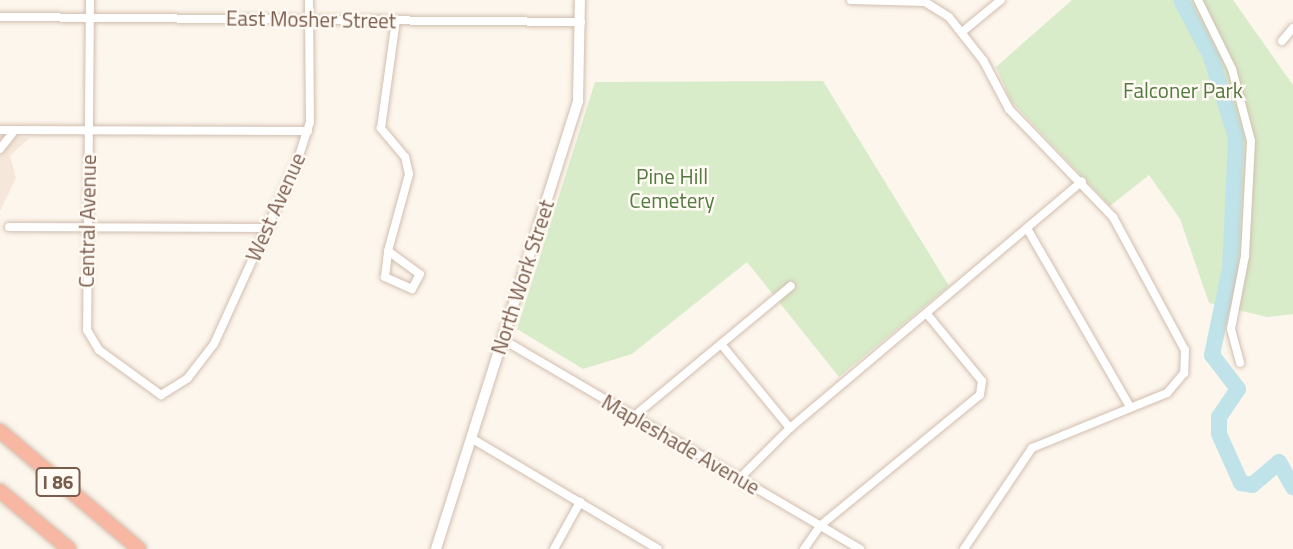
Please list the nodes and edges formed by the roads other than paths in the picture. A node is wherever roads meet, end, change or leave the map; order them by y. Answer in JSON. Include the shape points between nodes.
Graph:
{"nodes":[{"id":1,"x":90,"y":0,"type":"edge"},
{"id":2,"x":309,"y":0,"type":"edge"},
{"id":3,"x":580,"y":0,"type":"edge"},
{"id":4,"x":851,"y":0,"type":"edge"},
{"id":5,"x":1001,"y":0,"type":"edge"},
{"id":6,"x":1198,"y":0,"type":"edge"},
{"id":7,"x":0,"y":16,"type":"edge"},
{"id":8,"x":90,"y":16,"type":"junction"},
{"id":9,"x":309,"y":20,"type":"junction"},
{"id":10,"x":396,"y":20,"type":"junction"},
{"id":11,"x":581,"y":22,"type":"junction"},
{"id":12,"x":1293,"y":27,"type":"edge"},
{"id":13,"x":962,"y":32,"type":"junction"},
{"id":14,"x":1282,"y":41,"type":"dead end"},
{"id":15,"x":0,"y":130,"type":"edge"},
{"id":16,"x":15,"y":130,"type":"junction"},
{"id":17,"x":89,"y":130,"type":"junction"},
{"id":18,"x":308,"y":131,"type":"junction"},
{"id":19,"x":0,"y":149,"type":"edge"},
{"id":20,"x":1082,"y":181,"type":"junction"},
{"id":21,"x":9,"y":227,"type":"dead end"},
{"id":22,"x":87,"y":228,"type":"junction"},
{"id":23,"x":267,"y":228,"type":"junction"},
{"id":24,"x":1028,"y":230,"type":"junction"},
{"id":25,"x":388,"y":251,"type":"junction"},
{"id":26,"x":791,"y":286,"type":"dead end"},
{"id":27,"x":927,"y":314,"type":"junction"},
{"id":28,"x":502,"y":339,"type":"junction"},
{"id":29,"x":721,"y":344,"type":"junction"},
{"id":30,"x":1240,"y":363,"type":"dead end"},
{"id":31,"x":171,"y":391,"type":"joint"},
{"id":32,"x":1130,"y":407,"type":"junction"},
{"id":33,"x":633,"y":417,"type":"junction"},
{"id":34,"x":790,"y":428,"type":"junction"},
{"id":35,"x":0,"y":431,"type":"edge"},
{"id":36,"x":471,"y":438,"type":"junction"},
{"id":37,"x":740,"y":478,"type":"junction"},
{"id":38,"x":0,"y":491,"type":"edge"},
{"id":39,"x":580,"y":502,"type":"junction"},
{"id":40,"x":821,"y":525,"type":"junction"},
{"id":41,"x":69,"y":549,"type":"edge"},
{"id":42,"x":139,"y":549,"type":"edge"},
{"id":43,"x":436,"y":549,"type":"edge"},
{"id":44,"x":554,"y":549,"type":"edge"},
{"id":45,"x":657,"y":549,"type":"edge"},
{"id":46,"x":804,"y":549,"type":"edge"},
{"id":47,"x":860,"y":549,"type":"edge"},
{"id":48,"x":964,"y":549,"type":"edge"}],
"edges":[{"from":1,"to":8,"type":"street","name":"Central Avenue"},
{"from":2,"to":9,"type":"street","name":"West Avenue"},
{"from":3,"to":11,"type":"street","name":"North Work Street"},
{"from":4,"to":13,"type":"street","via":[[925,2]]},
{"from":5,"to":13,"type":"street"},
{"from":6,"to":30,"type":"street","via":[[1233,69],[1251,141],[1245,256],[1231,329]]},
{"from":7,"to":8,"type":"street","name":"East Mosher Street"},
{"from":8,"to":9,"type":"street","name":"East Mosher Street"},
{"from":8,"to":17,"type":"street","name":"Central Avenue"},
{"from":9,"to":10,"type":"street","name":"East Mosher Street"},
{"from":9,"to":18,"type":"street","name":"West Avenue"},
{"from":10,"to":11,"type":"street","name":"East Mosher Street"},
{"from":10,"to":25,"type":"street","via":[[381,128],[405,157],[409,174]]},
{"from":11,"to":28,"type":"street","name":"North Work Street","via":[[578,101]]},
{"from":12,"to":14,"type":"street"},
{"from":13,"to":20,"type":"street","via":[[1009,109]]},
{"from":15,"to":16,"type":"street"},
{"from":16,"to":17,"type":"street"},
{"from":16,"to":19,"type":"street"},
{"from":17,"to":18,"type":"street"},
{"from":17,"to":22,"type":"street","name":"Central Avenue"},
{"from":18,"to":23,"type":"street","name":"West Avenue"},
{"from":20,"to":24,"type":"street"},
{"from":20,"to":32,"type":"street","via":[[1113,217],[1182,342],[1182,377],[1167,393]]},
{"from":21,"to":22,"type":"street"},
{"from":22,"to":23,"type":"street"},
{"from":22,"to":31,"type":"street","name":"Central Avenue","via":[[86,303],[93,343],[152,393]]},
{"from":23,"to":31,"type":"street","name":"West Avenue","via":[[214,344]]},
{"from":24,"to":27,"type":"street"},
{"from":24,"to":32,"type":"street"},
{"from":25,"to":25,"type":"street","via":[[383,274],[412,289],[420,274]]},
{"from":26,"to":29,"type":"street"},
{"from":27,"to":34,"type":"street"},
{"from":27,"to":40,"type":"street","via":[[982,381],[981,395]]},
{"from":28,"to":33,"type":"street","name":"Mapleshade Avenue"},
{"from":28,"to":36,"type":"street","name":"North Work Street"},
{"from":29,"to":33,"type":"street"},
{"from":29,"to":34,"type":"street"},
{"from":32,"to":48,"type":"street","via":[[1032,448]]},
{"from":33,"to":37,"type":"street","name":"Mapleshade Avenue"},
{"from":34,"to":37,"type":"street"},
{"from":35,"to":42,"type":"highway","number":"I 86"},
{"from":36,"to":39,"type":"street"},
{"from":36,"to":43,"type":"street","name":"North Work Street"},
{"from":37,"to":40,"type":"street","name":"Mapleshade Avenue"},
{"from":38,"to":41,"type":"highway","number":"I 86"},
{"from":39,"to":44,"type":"street"},
{"from":39,"to":45,"type":"street"},
{"from":40,"to":46,"type":"street"},
{"from":40,"to":47,"type":"street","name":"Mapleshade Avenue"}]}
